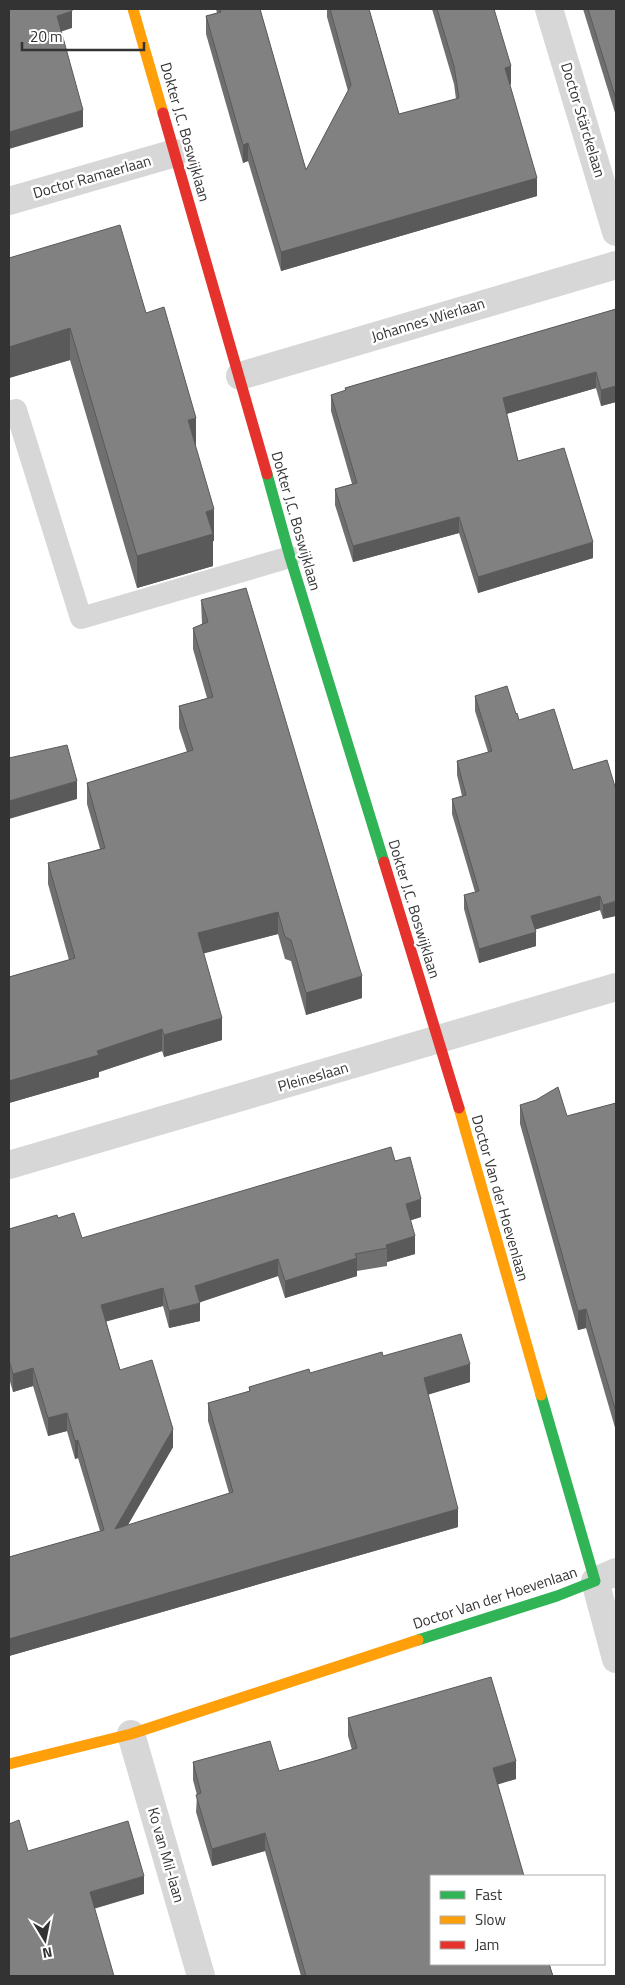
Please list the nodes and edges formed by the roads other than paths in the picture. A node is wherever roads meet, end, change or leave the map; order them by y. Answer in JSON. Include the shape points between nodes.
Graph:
{"nodes":[{"id":1,"x":133,"y":9,"type":"edge"},
{"id":2,"x":549,"y":9,"type":"edge"},
{"id":3,"x":175,"y":153,"type":"junction"},
{"id":4,"x":9,"y":200,"type":"edge"},
{"id":5,"x":616,"y":232,"type":"edge"},
{"id":6,"x":616,"y":264,"type":"edge"},
{"id":7,"x":240,"y":376,"type":"junction"},
{"id":8,"x":16,"y":410,"type":"dead end"},
{"id":9,"x":290,"y":557,"type":"junction"},
{"id":10,"x":616,"y":987,"type":"edge"},
{"id":11,"x":439,"y":1040,"type":"junction"},
{"id":12,"x":9,"y":1165,"type":"edge"},
{"id":13,"x":606,"y":1576,"type":"edge"},
{"id":14,"x":616,"y":1659,"type":"edge"},
{"id":15,"x":131,"y":1734,"type":"junction"},
{"id":16,"x":9,"y":1764,"type":"edge"},
{"id":17,"x":201,"y":1976,"type":"edge"}],
"edges":[{"from":1,"to":3,"type":"street","name":"Dokter J.C. Boswijklaan"},
{"from":2,"to":5,"type":"street","name":"Doctor Stärckelaan"},
{"from":3,"to":4,"type":"street","name":"Doctor Ramaerlaan"},
{"from":3,"to":7,"type":"street","name":"Dokter J.C. Boswijklaan"},
{"from":6,"to":7,"type":"street","name":"Johannes Wierlaan"},
{"from":7,"to":9,"type":"street","name":"Dokter J.C. Boswijklaan"},
{"from":8,"to":9,"type":"lane","via":[[81,618]]},
{"from":9,"to":11,"type":"street","name":"Dokter J.C. Boswijklaan"},
{"from":10,"to":11,"type":"street","name":"Pleineslaan"},
{"from":11,"to":12,"type":"street","name":"Pleineslaan"},
{"from":11,"to":13,"type":"street","name":"Doctor Van der Hoevenlaan"},
{"from":13,"to":14,"type":"street"},
{"from":13,"to":15,"type":"street","name":"Doctor Van der Hoevenlaan","via":[[557,1596]]},
{"from":15,"to":16,"type":"street","name":"Doctor Van der Hoevenlaan"},
{"from":15,"to":17,"type":"street","name":"Ko van Mil-laan"}]}
